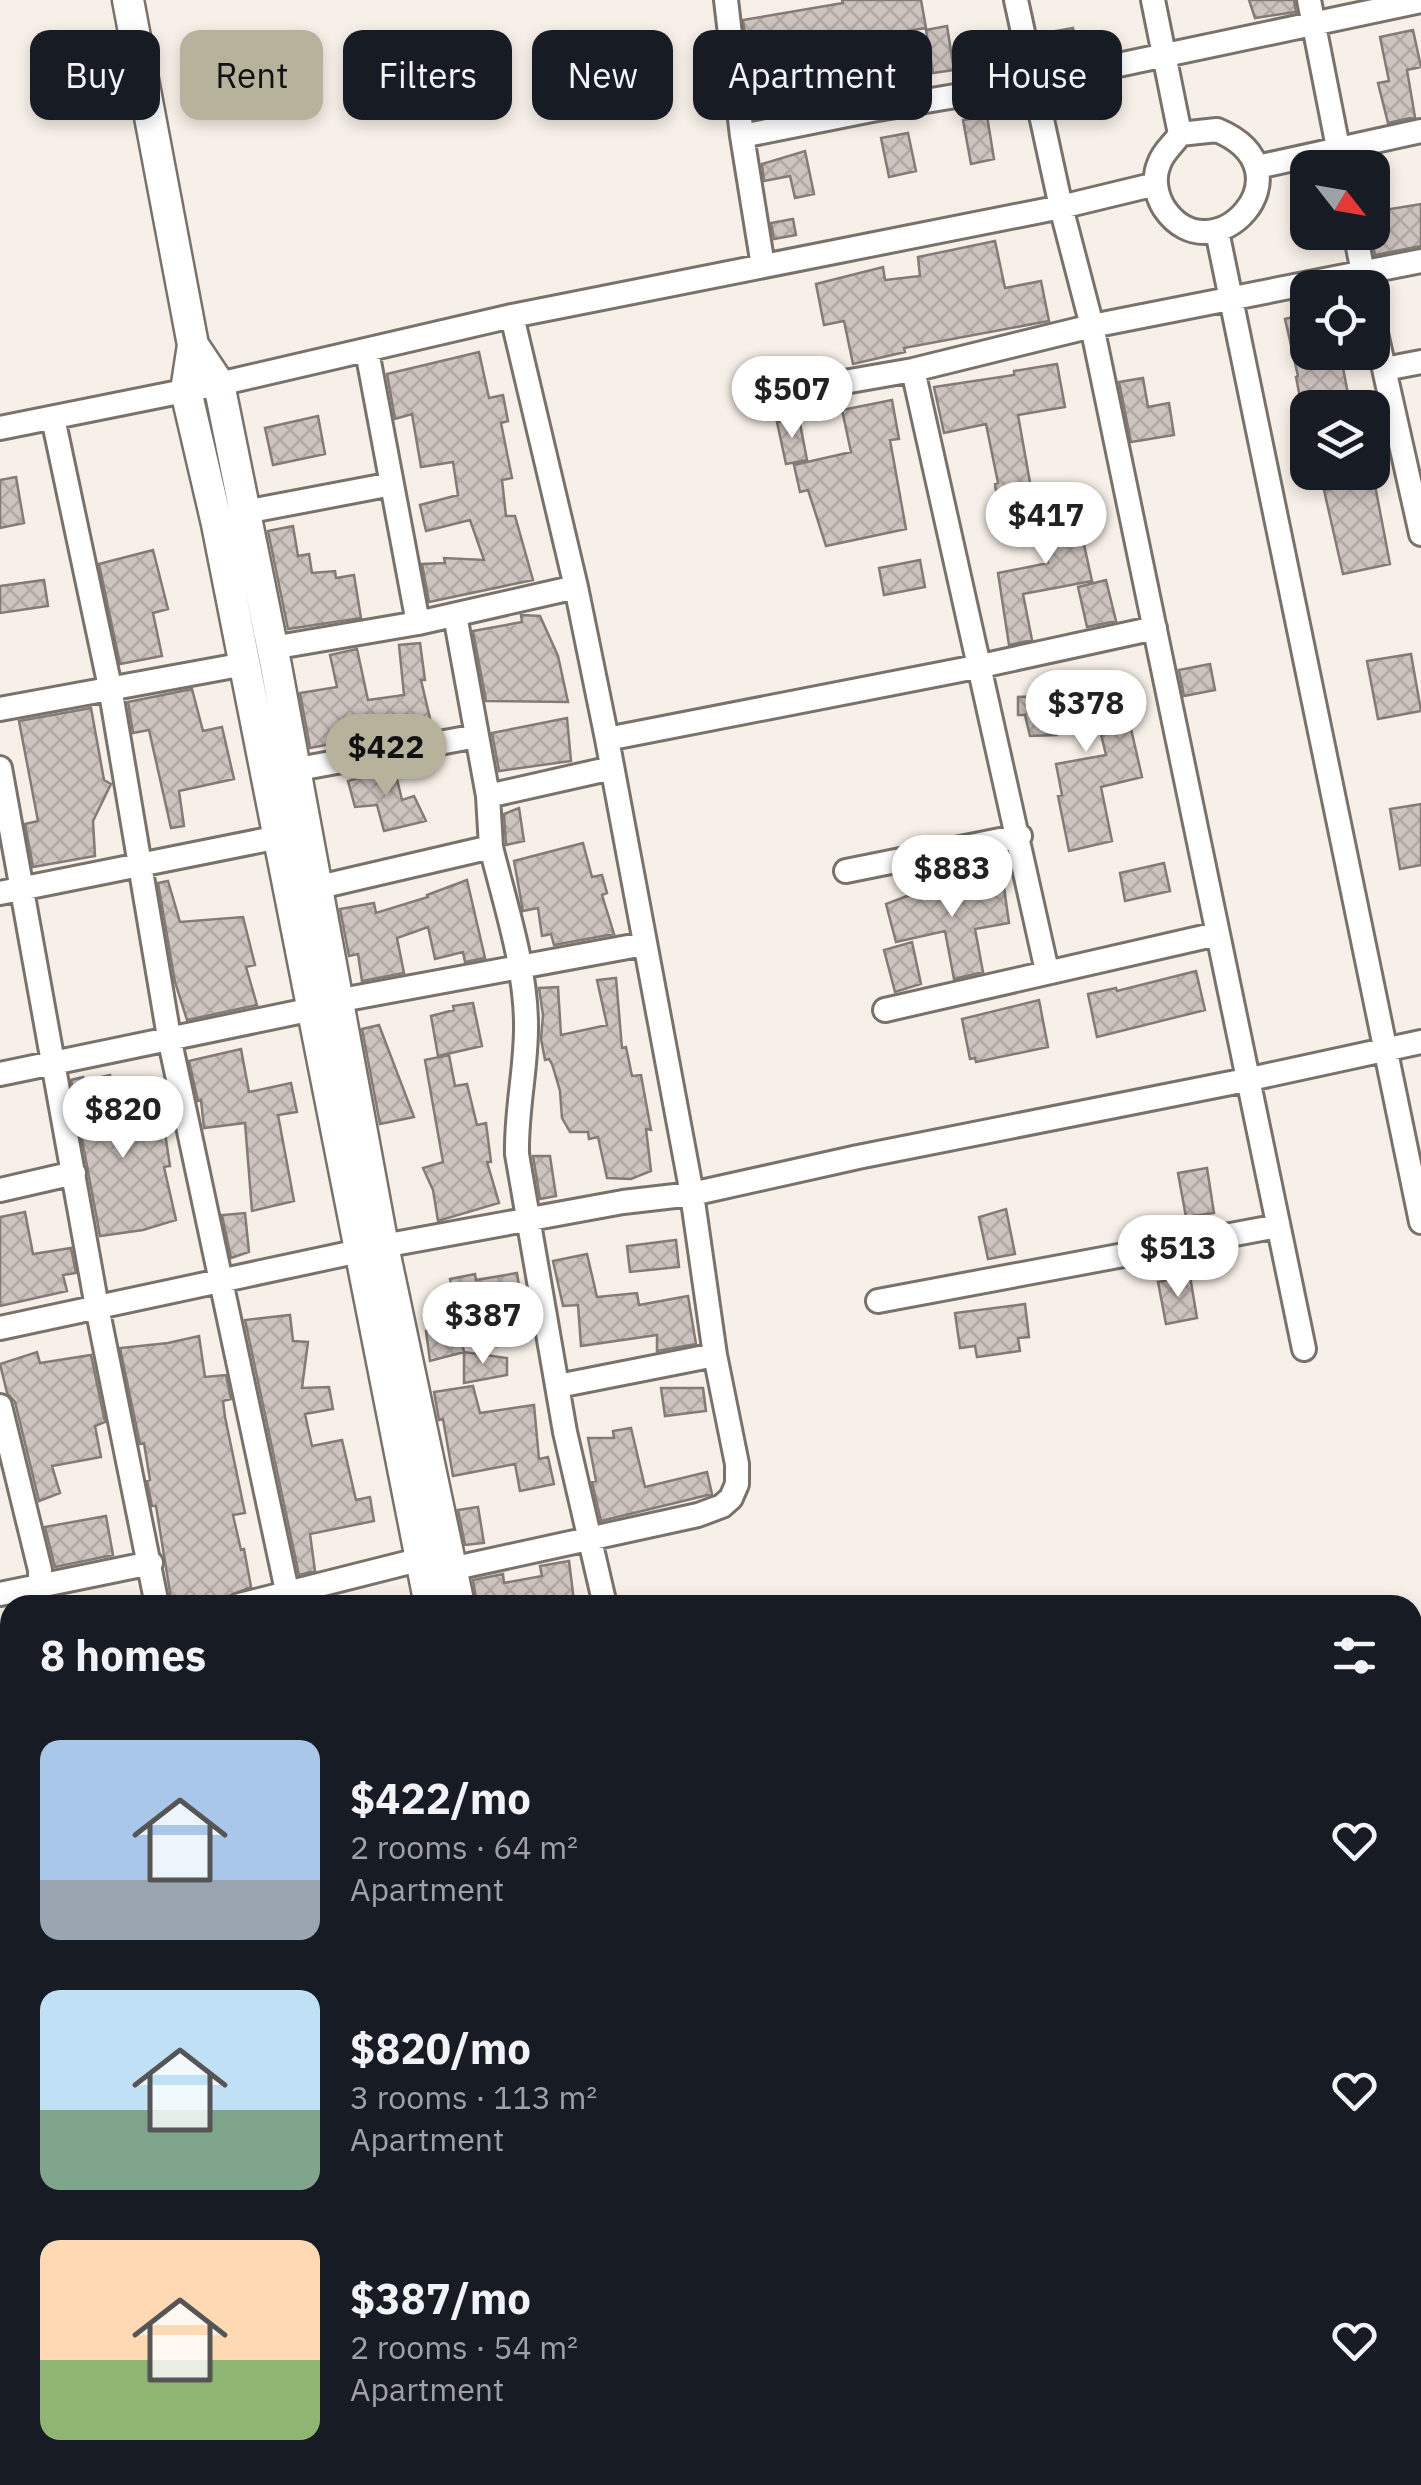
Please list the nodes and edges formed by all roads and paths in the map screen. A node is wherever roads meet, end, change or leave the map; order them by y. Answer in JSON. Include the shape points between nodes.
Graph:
{"nodes":[{"id":1,"x":128,"y":0,"type":"edge"},
{"id":2,"x":726,"y":0,"type":"edge"},
{"id":3,"x":1016,"y":0,"type":"edge"},
{"id":4,"x":1154,"y":0,"type":"edge"},
{"id":5,"x":1309,"y":0,"type":"edge"},
{"id":6,"x":1421,"y":1,"type":"edge"},
{"id":7,"x":1314,"y":24,"type":"junction"},
{"id":8,"x":1022,"y":30,"type":"edge"},
{"id":9,"x":1162,"y":54,"type":"junction"},
{"id":10,"x":1122,"y":63,"type":"edge"},
{"id":11,"x":952,"y":97,"type":"edge"},
{"id":12,"x":1041,"y":120,"type":"edge"},
{"id":13,"x":1421,"y":132,"type":"edge"},
{"id":14,"x":1180,"y":134,"type":"junction"},
{"id":15,"x":742,"y":136,"type":"junction"},
{"id":16,"x":1338,"y":150,"type":"edge"},
{"id":17,"x":1365,"y":150,"type":"edge"},
{"id":18,"x":1290,"y":163,"type":"edge"},
{"id":19,"x":1256,"y":167,"type":"junction"},
{"id":20,"x":1156,"y":184,"type":"junction"},
{"id":21,"x":1061,"y":206,"type":"junction"},
{"id":22,"x":1217,"y":230,"type":"junction"},
{"id":23,"x":1421,"y":262,"type":"edge"},
{"id":24,"x":762,"y":266,"type":"junction"},
{"id":25,"x":1390,"y":271,"type":"edge"},
{"id":26,"x":1290,"y":289,"type":"edge"},
{"id":27,"x":1232,"y":297,"type":"junction"},
{"id":28,"x":512,"y":316,"type":"junction"},
{"id":29,"x":1092,"y":326,"type":"junction"},
{"id":30,"x":194,"y":346,"type":"junction"},
{"id":31,"x":367,"y":351,"type":"junction"},
{"id":32,"x":1421,"y":362,"type":"edge"},
{"id":33,"x":1390,"y":368,"type":"edge"},
{"id":34,"x":913,"y":370,"type":"junction"},
{"id":35,"x":1385,"y":370,"type":"edge"},
{"id":36,"x":219,"y":384,"type":"junction"},
{"id":37,"x":827,"y":385,"type":"dead end"},
{"id":38,"x":186,"y":391,"type":"junction"},
{"id":39,"x":53,"y":418,"type":"junction"},
{"id":40,"x":0,"y":428,"type":"edge"},
{"id":41,"x":392,"y":484,"type":"junction"},
{"id":42,"x":245,"y":512,"type":"junction"},
{"id":43,"x":1421,"y":534,"type":"edge"},
{"id":44,"x":576,"y":587,"type":"junction"},
{"id":45,"x":455,"y":615,"type":"junction"},
{"id":46,"x":418,"y":623,"type":"junction"},
{"id":47,"x":1154,"y":628,"type":"junction"},
{"id":48,"x":272,"y":648,"type":"junction"},
{"id":49,"x":245,"y":664,"type":"junction"},
{"id":50,"x":981,"y":666,"type":"junction"},
{"id":51,"x":110,"y":688,"type":"junction"},
{"id":52,"x":0,"y":709,"type":"edge"},
{"id":53,"x":477,"y":736,"type":"junction"},
{"id":54,"x":607,"y":739,"type":"junction"},
{"id":55,"x":0,"y":768,"type":"edge"},
{"id":56,"x":612,"y":768,"type":"junction"},
{"id":57,"x":293,"y":770,"type":"junction"},
{"id":58,"x":488,"y":796,"type":"junction"},
{"id":59,"x":1020,"y":836,"type":"junction"},
{"id":60,"x":279,"y":837,"type":"junction"},
{"id":61,"x":491,"y":847,"type":"junction"},
{"id":62,"x":142,"y":866,"type":"junction"},
{"id":63,"x":846,"y":870,"type":"dead end"},
{"id":64,"x":315,"y":888,"type":"junction"},
{"id":65,"x":12,"y":891,"type":"edge"},
{"id":66,"x":1217,"y":934,"type":"junction"},
{"id":67,"x":644,"y":944,"type":"junction"},
{"id":68,"x":520,"y":967,"type":"junction"},
{"id":69,"x":1047,"y":971,"type":"junction"},
{"id":70,"x":325,"y":1005,"type":"junction"},
{"id":71,"x":885,"y":1010,"type":"dead end"},
{"id":72,"x":169,"y":1037,"type":"junction"},
{"id":73,"x":1421,"y":1042,"type":"edge"},
{"id":74,"x":1383,"y":1050,"type":"junction"},
{"id":75,"x":54,"y":1061,"type":"junction"},
{"id":76,"x":0,"y":1074,"type":"edge"},
{"id":77,"x":1246,"y":1080,"type":"junction"},
{"id":78,"x":74,"y":1173,"type":"junction"},
{"id":79,"x":0,"y":1190,"type":"edge"},
{"id":80,"x":692,"y":1194,"type":"junction"},
{"id":81,"x":530,"y":1218,"type":"junction"},
{"id":82,"x":1421,"y":1222,"type":"edge"},
{"id":83,"x":1278,"y":1226,"type":"junction"},
{"id":84,"x":371,"y":1248,"type":"junction"},
{"id":85,"x":220,"y":1281,"type":"junction"},
{"id":86,"x":878,"y":1301,"type":"dead end"},
{"id":87,"x":98,"y":1307,"type":"junction"},
{"id":88,"x":0,"y":1328,"type":"edge"},
{"id":89,"x":1304,"y":1349,"type":"dead end"},
{"id":90,"x":715,"y":1355,"type":"junction"},
{"id":91,"x":558,"y":1386,"type":"junction"},
{"id":92,"x":0,"y":1406,"type":"edge"},
{"id":93,"x":590,"y":1538,"type":"junction"},
{"id":94,"x":440,"y":1560,"type":"junction"},
{"id":95,"x":150,"y":1563,"type":"junction"},
{"id":96,"x":40,"y":1586,"type":"junction"},
{"id":97,"x":0,"y":1594,"type":"edge"},
{"id":98,"x":155,"y":1595,"type":"edge"},
{"id":99,"x":288,"y":1595,"type":"edge"},
{"id":100,"x":301,"y":1595,"type":"edge"},
{"id":101,"x":432,"y":1595,"type":"edge"},
{"id":102,"x":454,"y":1595,"type":"edge"},
{"id":103,"x":603,"y":1595,"type":"edge"}],
"edges":[{"from":1,"to":30,"type":"main road"},
{"from":2,"to":15,"type":"street"},
{"from":3,"to":8,"type":"street"},
{"from":4,"to":9,"type":"street"},
{"from":5,"to":7,"type":"street"},
{"from":6,"to":7,"type":"street"},
{"from":7,"to":9,"type":"street"},
{"from":7,"to":16,"type":"street"},
{"from":9,"to":10,"type":"street"},
{"from":9,"to":14,"type":"street"},
{"from":11,"to":15,"type":"street"},
{"from":12,"to":21,"type":"street"},
{"from":13,"to":17,"type":"street"},
{"from":14,"to":19,"type":"street","via":[[1218,130],[1248,150]]},
{"from":14,"to":20,"type":"street","via":[[1158,165]]},
{"from":15,"to":24,"type":"street"},
{"from":18,"to":19,"type":"street"},
{"from":19,"to":22,"type":"street","via":[[1258,184],[1246,214]]},
{"from":20,"to":21,"type":"street"},
{"from":20,"to":22,"type":"street","via":[[1169,216],[1200,231]]},
{"from":21,"to":24,"type":"street"},
{"from":21,"to":29,"type":"street"},
{"from":22,"to":27,"type":"street"},
{"from":23,"to":25,"type":"street"},
{"from":24,"to":28,"type":"street"},
{"from":26,"to":27,"type":"street"},
{"from":27,"to":29,"type":"street"},
{"from":27,"to":74,"type":"street"},
{"from":28,"to":31,"type":"street"},
{"from":28,"to":44,"type":"street"},
{"from":29,"to":34,"type":"street"},
{"from":29,"to":47,"type":"street"},
{"from":30,"to":36,"type":"main road"},
{"from":30,"to":38,"type":"main road"},
{"from":31,"to":36,"type":"street"},
{"from":31,"to":41,"type":"street"},
{"from":32,"to":33,"type":"street"},
{"from":34,"to":37,"type":"street"},
{"from":34,"to":50,"type":"street"},
{"from":35,"to":43,"type":"street"},
{"from":36,"to":38,"type":"street"},
{"from":36,"to":42,"type":"main road"},
{"from":38,"to":39,"type":"street"},
{"from":38,"to":49,"type":"main road"},
{"from":39,"to":40,"type":"street"},
{"from":39,"to":51,"type":"street"},
{"from":41,"to":42,"type":"street"},
{"from":41,"to":46,"type":"street"},
{"from":42,"to":48,"type":"main road"},
{"from":44,"to":45,"type":"street"},
{"from":44,"to":54,"type":"street"},
{"from":45,"to":46,"type":"street"},
{"from":45,"to":53,"type":"street"},
{"from":46,"to":48,"type":"street"},
{"from":47,"to":50,"type":"street"},
{"from":47,"to":66,"type":"street"},
{"from":48,"to":57,"type":"main road"},
{"from":49,"to":51,"type":"street"},
{"from":49,"to":60,"type":"main road"},
{"from":50,"to":54,"type":"street"},
{"from":50,"to":59,"type":"street"},
{"from":51,"to":52,"type":"street"},
{"from":51,"to":62,"type":"street"},
{"from":53,"to":57,"type":"street"},
{"from":53,"to":58,"type":"street"},
{"from":54,"to":56,"type":"street"},
{"from":55,"to":65,"type":"street"},
{"from":56,"to":58,"type":"street"},
{"from":56,"to":67,"type":"street"},
{"from":57,"to":64,"type":"main road"},
{"from":58,"to":61,"type":"street"},
{"from":59,"to":63,"type":"street"},
{"from":59,"to":69,"type":"street"},
{"from":60,"to":62,"type":"street"},
{"from":60,"to":70,"type":"main road"},
{"from":61,"to":64,"type":"street"},
{"from":61,"to":68,"type":"street"},
{"from":62,"to":65,"type":"street"},
{"from":62,"to":72,"type":"street"},
{"from":64,"to":70,"type":"main road"},
{"from":65,"to":75,"type":"street"},
{"from":66,"to":69,"type":"street"},
{"from":66,"to":77,"type":"street"},
{"from":67,"to":68,"type":"street"},
{"from":67,"to":80,"type":"street"},
{"from":68,"to":70,"type":"street"},
{"from":68,"to":81,"type":"street","via":[[526,1047],[517,1154]]},
{"from":69,"to":71,"type":"street"},
{"from":70,"to":72,"type":"street"},
{"from":70,"to":84,"type":"main road"},
{"from":72,"to":75,"type":"street"},
{"from":72,"to":85,"type":"street"},
{"from":73,"to":74,"type":"street"},
{"from":74,"to":77,"type":"street"},
{"from":74,"to":82,"type":"street"},
{"from":75,"to":76,"type":"street"},
{"from":75,"to":78,"type":"street"},
{"from":77,"to":80,"type":"street"},
{"from":77,"to":83,"type":"street"},
{"from":78,"to":79,"type":"street"},
{"from":78,"to":87,"type":"street"},
{"from":80,"to":81,"type":"street"},
{"from":80,"to":90,"type":"street"},
{"from":81,"to":84,"type":"street"},
{"from":81,"to":91,"type":"street"},
{"from":83,"to":86,"type":"street"},
{"from":83,"to":89,"type":"street"},
{"from":84,"to":85,"type":"street"},
{"from":84,"to":94,"type":"main road"},
{"from":85,"to":87,"type":"street"},
{"from":85,"to":99,"type":"street"},
{"from":87,"to":88,"type":"street"},
{"from":87,"to":95,"type":"street"},
{"from":90,"to":91,"type":"street"},
{"from":90,"to":93,"type":"street","via":[[738,1464],[731,1498],[698,1515]]},
{"from":91,"to":93,"type":"street"},
{"from":92,"to":96,"type":"street"},
{"from":93,"to":94,"type":"street"},
{"from":93,"to":103,"type":"street"},
{"from":94,"to":100,"type":"street"},
{"from":94,"to":101,"type":"main road"},
{"from":94,"to":102,"type":"main road"},
{"from":95,"to":96,"type":"street"},
{"from":95,"to":98,"type":"street"},
{"from":96,"to":97,"type":"street"}]}
